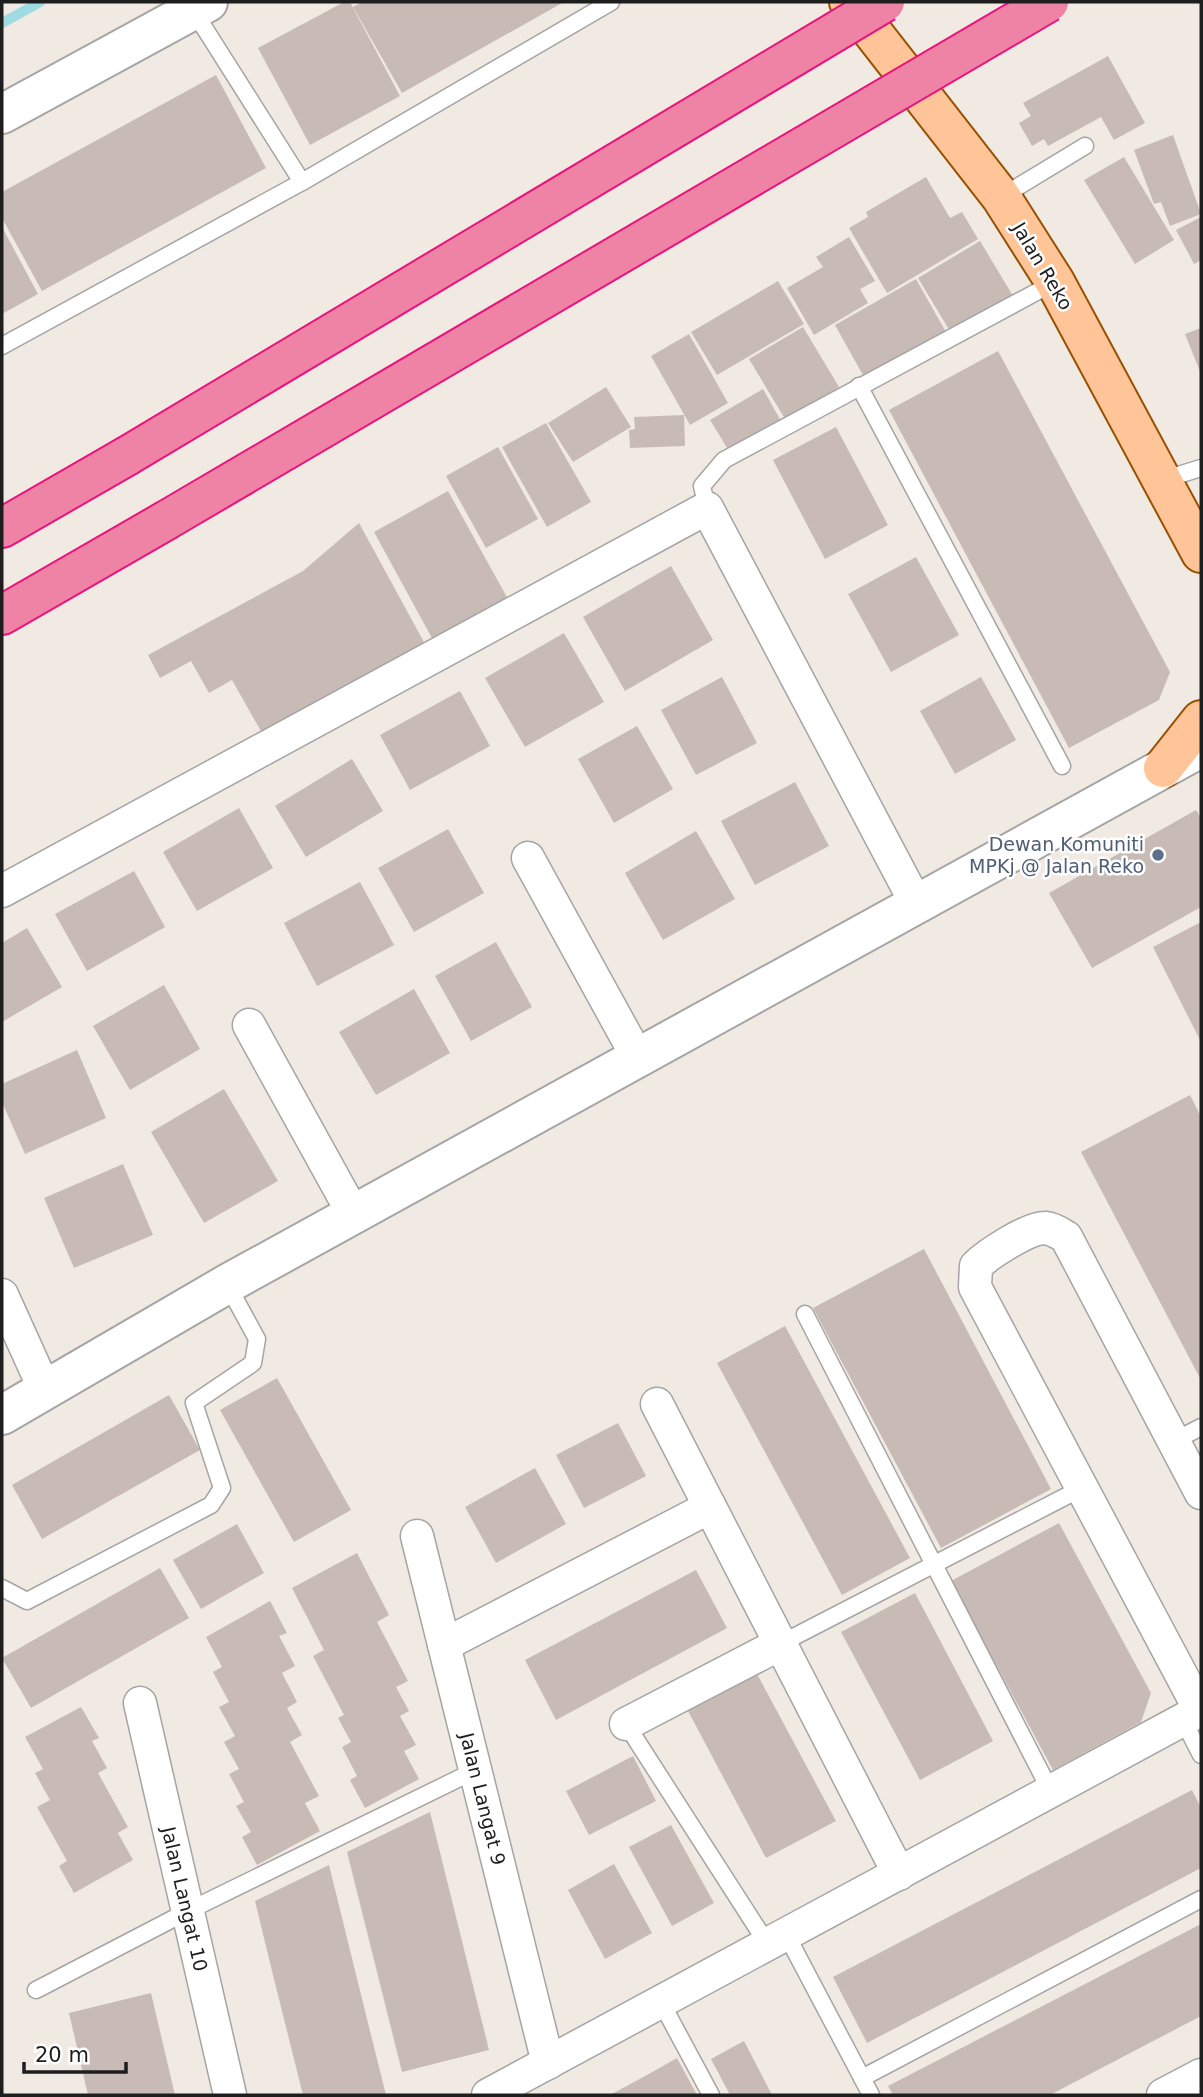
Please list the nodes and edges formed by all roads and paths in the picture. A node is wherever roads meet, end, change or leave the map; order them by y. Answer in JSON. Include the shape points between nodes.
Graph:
{"nodes":[{"id":1,"x":611,"y":2,"type":"edge"},
{"id":2,"x":849,"y":2,"type":"edge"},
{"id":3,"x":885,"y":2,"type":"edge"},
{"id":4,"x":1049,"y":2,"type":"edge"},
{"id":5,"x":200,"y":6,"type":"edge"},
{"id":6,"x":2,"y":114,"type":"edge"},
{"id":7,"x":1085,"y":146,"type":"dead end"},
{"id":8,"x":302,"y":182,"type":"junction"},
{"id":9,"x":1001,"y":197,"type":"junction"},
{"id":10,"x":1055,"y":282,"type":"junction"},
{"id":11,"x":2,"y":346,"type":"edge"},
{"id":12,"x":859,"y":386,"type":"junction"},
{"id":13,"x":1201,"y":468,"type":"edge"},
{"id":14,"x":1162,"y":480,"type":"junction"},
{"id":15,"x":707,"y":508,"type":"junction"},
{"id":16,"x":2,"y":528,"type":"edge"},
{"id":17,"x":1201,"y":553,"type":"edge"},
{"id":18,"x":2,"y":615,"type":"edge"},
{"id":19,"x":1201,"y":720,"type":"edge"},
{"id":20,"x":1201,"y":747,"type":"edge"},
{"id":21,"x":1062,"y":766,"type":"dead end"},
{"id":22,"x":1201,"y":767,"type":"edge"},
{"id":23,"x":1163,"y":768,"type":"junction"},
{"id":24,"x":528,"y":858,"type":"dead end"},
{"id":25,"x":2,"y":891,"type":"edge"},
{"id":26,"x":917,"y":905,"type":"junction"},
{"id":27,"x":249,"y":1025,"type":"dead end"},
{"id":28,"x":638,"y":1058,"type":"junction"},
{"id":29,"x":354,"y":1214,"type":"junction"},
{"id":30,"x":227,"y":1284,"type":"junction"},
{"id":31,"x":2,"y":1295,"type":"edge"},
{"id":32,"x":805,"y":1314,"type":"dead end"},
{"id":33,"x":44,"y":1388,"type":"junction"},
{"id":34,"x":657,"y":1404,"type":"dead end"},
{"id":35,"x":2,"y":1415,"type":"edge"},
{"id":36,"x":1188,"y":1434,"type":"edge"},
{"id":37,"x":1082,"y":1488,"type":"junction"},
{"id":38,"x":1201,"y":1493,"type":"edge"},
{"id":39,"x":710,"y":1507,"type":"junction"},
{"id":40,"x":417,"y":1536,"type":"dead end"},
{"id":41,"x":934,"y":1565,"type":"junction"},
{"id":42,"x":2,"y":1588,"type":"edge"},
{"id":43,"x":780,"y":1644,"type":"junction"},
{"id":44,"x":444,"y":1645,"type":"junction"},
{"id":45,"x":140,"y":1703,"type":"dead end"},
{"id":46,"x":1195,"y":1713,"type":"edge"},
{"id":47,"x":626,"y":1724,"type":"joint"},
{"id":48,"x":1201,"y":1755,"type":"edge"},
{"id":49,"x":476,"y":1770,"type":"junction"},
{"id":50,"x":1051,"y":1791,"type":"junction"},
{"id":51,"x":898,"y":1874,"type":"junction"},
{"id":52,"x":1201,"y":1899,"type":"edge"},
{"id":53,"x":188,"y":1911,"type":"junction"},
{"id":54,"x":777,"y":1939,"type":"junction"},
{"id":55,"x":36,"y":1990,"type":"dead end"},
{"id":56,"x":662,"y":2002,"type":"junction"},
{"id":57,"x":548,"y":2063,"type":"junction"},
{"id":58,"x":862,"y":2078,"type":"junction"},
{"id":59,"x":1198,"y":2083,"type":"edge"},
{"id":60,"x":230,"y":2095,"type":"edge"},
{"id":61,"x":488,"y":2095,"type":"edge"},
{"id":62,"x":711,"y":2095,"type":"edge"},
{"id":63,"x":872,"y":2095,"type":"edge"},
{"id":64,"x":1163,"y":2095,"type":"edge"}],
"edges":[{"from":1,"to":8,"type":"lane"},
{"from":2,"to":9,"type":"main road","name":"Jalan Reko"},
{"from":3,"to":16,"type":"highway","bridge":true},
{"from":4,"to":18,"type":"highway","bridge":true},
{"from":5,"to":6,"type":"street"},
{"from":5,"to":8,"type":"lane"},
{"from":7,"to":9,"type":"lane"},
{"from":8,"to":11,"type":"lane"},
{"from":9,"to":10,"type":"main road","name":"Jalan Reko"},
{"from":10,"to":12,"type":"lane"},
{"from":10,"to":14,"type":"main road","name":"Jalan Reko"},
{"from":12,"to":15,"type":"lane","via":[[724,460],[702,486]]},
{"from":12,"to":21,"type":"lane"},
{"from":13,"to":14,"type":"lane"},
{"from":14,"to":17,"type":"main road","name":"Jalan Reko"},
{"from":15,"to":25,"type":"street"},
{"from":15,"to":26,"type":"street"},
{"from":19,"to":23,"type":"main road"},
{"from":20,"to":23,"type":"street"},
{"from":22,"to":23,"type":"main road"},
{"from":23,"to":26,"type":"street"},
{"from":24,"to":28,"type":"street"},
{"from":26,"to":28,"type":"street"},
{"from":27,"to":29,"type":"street"},
{"from":28,"to":29,"type":"street"},
{"from":29,"to":30,"type":"street"},
{"from":30,"to":33,"type":"street"},
{"from":30,"to":42,"type":"lane","via":[[257,1339],[253,1363],[194,1403],[222,1488],[211,1505],[27,1601]]},
{"from":31,"to":33,"type":"street"},
{"from":32,"to":41,"type":"lane"},
{"from":33,"to":35,"type":"street"},
{"from":34,"to":39,"type":"street"},
{"from":36,"to":37,"type":"street","via":[[1066,1237],[1055,1230],[1034,1230],[985,1256],[976,1266],[975,1287]]},
{"from":36,"to":38,"type":"street"},
{"from":37,"to":41,"type":"lane"},
{"from":37,"to":46,"type":"street"},
{"from":39,"to":43,"type":"street"},
{"from":39,"to":44,"type":"street"},
{"from":40,"to":44,"type":"street","name":"Jalan Langat 9"},
{"from":41,"to":43,"type":"lane"},
{"from":41,"to":50,"type":"lane"},
{"from":43,"to":47,"type":"street"},
{"from":43,"to":51,"type":"street"},
{"from":44,"to":49,"type":"street","name":"Jalan Langat 9"},
{"from":45,"to":53,"type":"street","name":"Jalan Langat 10"},
{"from":46,"to":48,"type":"lane"},
{"from":46,"to":50,"type":"street"},
{"from":47,"to":54,"type":"lane"},
{"from":49,"to":53,"type":"lane"},
{"from":49,"to":57,"type":"street","name":"Jalan Langat 9"},
{"from":50,"to":51,"type":"street"},
{"from":51,"to":54,"type":"street"},
{"from":52,"to":58,"type":"lane"},
{"from":53,"to":55,"type":"lane"},
{"from":53,"to":60,"type":"street","name":"Jalan Langat 10"},
{"from":54,"to":56,"type":"street"},
{"from":54,"to":58,"type":"lane"},
{"from":56,"to":57,"type":"street"},
{"from":56,"to":62,"type":"lane"},
{"from":57,"to":61,"type":"street"},
{"from":58,"to":63,"type":"lane"},
{"from":59,"to":64,"type":"street"}]}
